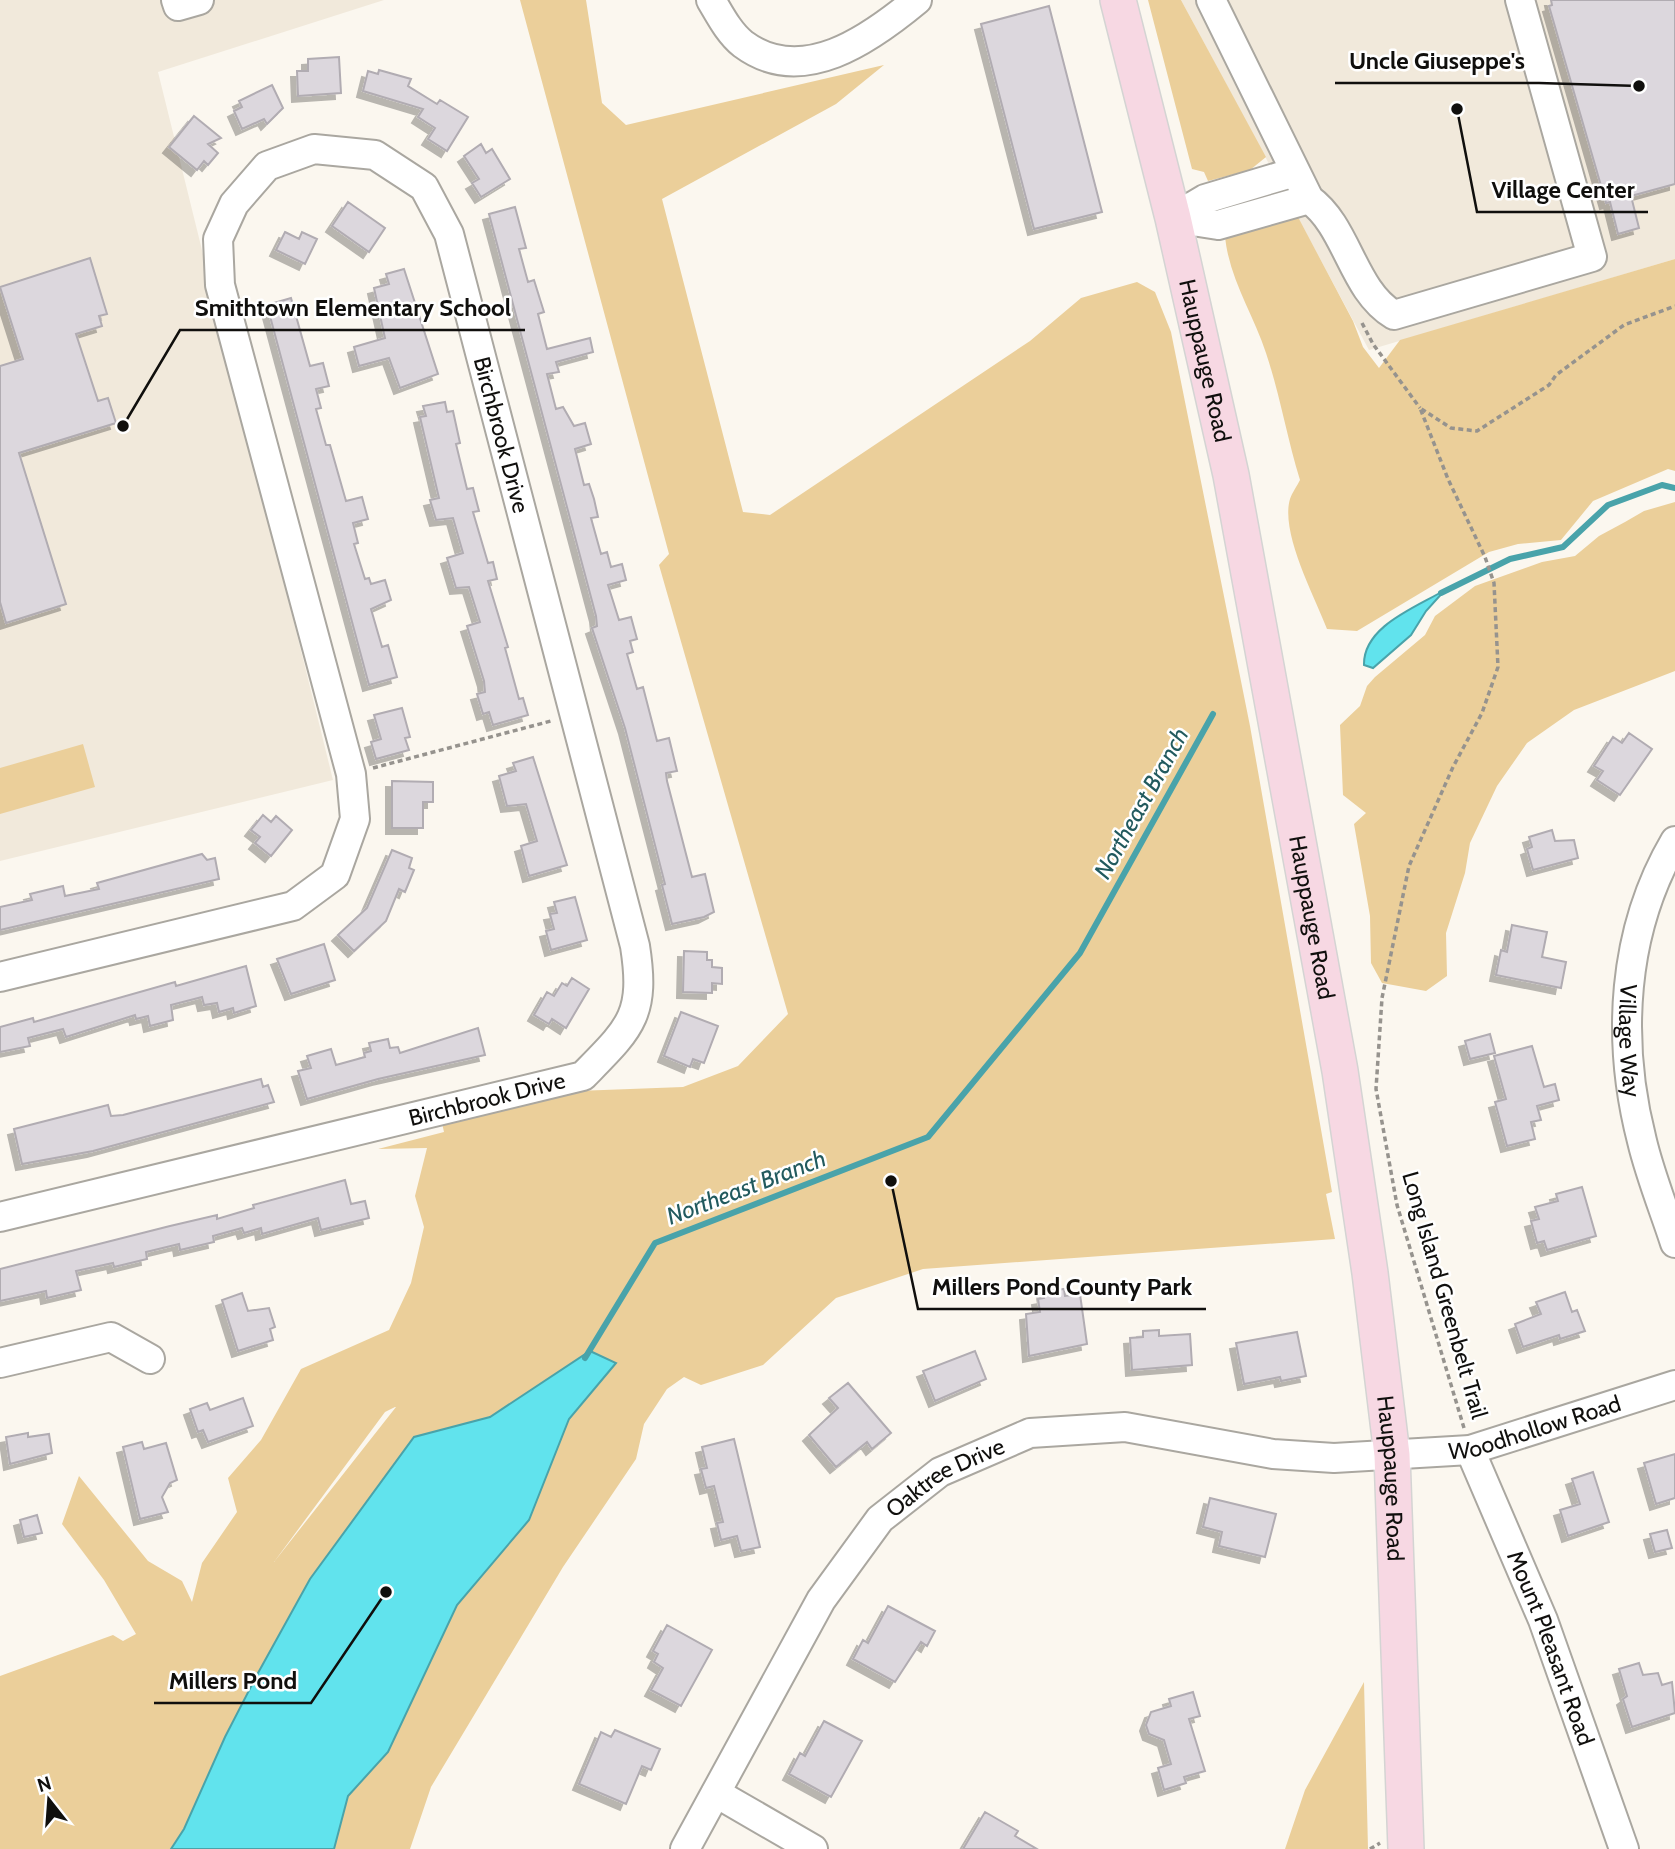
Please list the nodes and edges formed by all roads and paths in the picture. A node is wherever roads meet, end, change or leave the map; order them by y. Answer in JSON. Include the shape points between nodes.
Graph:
{"nodes":[{"id":1,"x":176,"y":0,"type":"edge"},
{"id":2,"x":199,"y":0,"type":"edge"},
{"id":3,"x":711,"y":0,"type":"edge"},
{"id":4,"x":917,"y":0,"type":"edge"},
{"id":5,"x":1118,"y":0,"type":"edge"},
{"id":6,"x":1210,"y":0,"type":"edge"},
{"id":7,"x":1520,"y":0,"type":"edge"},
{"id":8,"x":1294,"y":172,"type":"junction"},
{"id":9,"x":1309,"y":199,"type":"junction"},
{"id":10,"x":1173,"y":218,"type":"junction"},
{"id":11,"x":1675,"y":306,"type":"edge"},
{"id":12,"x":574,"y":715,"type":"junction"},
{"id":13,"x":351,"y":774,"type":"junction"},
{"id":14,"x":1675,"y":841,"type":"edge"},
{"id":15,"x":0,"y":977,"type":"edge"},
{"id":16,"x":0,"y":1217,"type":"edge"},
{"id":17,"x":1675,"y":1242,"type":"edge"},
{"id":18,"x":150,"y":1359,"type":"dead end"},
{"id":19,"x":0,"y":1363,"type":"edge"},
{"id":20,"x":1675,"y":1385,"type":"edge"},
{"id":21,"x":1470,"y":1450,"type":"junction"},
{"id":22,"x":1392,"y":1455,"type":"junction"},
{"id":23,"x":716,"y":1793,"type":"junction"},
{"id":24,"x":685,"y":1849,"type":"edge"},
{"id":25,"x":813,"y":1849,"type":"edge"},
{"id":26,"x":1406,"y":1849,"type":"edge"},
{"id":27,"x":1624,"y":1849,"type":"edge"}],
"edges":[{"from":1,"to":2,"type":"street","via":[[178,6]]},
{"from":3,"to":4,"type":"street","via":[[743,44],[769,57],[801,64],[873,34]]},
{"from":5,"to":10,"type":"main road","name":"Hauppauge Road"},
{"from":6,"to":8,"type":"street"},
{"from":7,"to":9,"type":"street","via":[[1592,257],[1394,314],[1378,306],[1325,211]]},
{"from":8,"to":9,"type":"street"},
{"from":8,"to":10,"type":"street","via":[[1205,199]]},
{"from":9,"to":10,"type":"street","via":[[1219,225]]},
{"from":10,"to":22,"type":"main road","name":"Hauppauge Road","via":[[1231,475],[1317,940],[1368,1259]]},
{"from":11,"to":21,"type":"path","name":"Long Island Greenbelt Trail","via":[[1624,325],[1549,385],[1477,431],[1451,428],[1420,408],[1494,583],[1498,667],[1482,713],[1409,866],[1382,998],[1376,1089],[1397,1205]]},
{"from":12,"to":13,"type":"path"},
{"from":12,"to":13,"type":"street","name":"Birchbrook Drive","via":[[449,234],[424,187],[375,155],[314,149],[267,166],[234,204],[218,239],[220,285]]},
{"from":12,"to":16,"type":"street","name":"Birchbrook Drive","via":[[635,946],[640,982],[628,1029],[583,1076]]},
{"from":13,"to":15,"type":"street","name":"Birchbrook Drive","via":[[355,820],[335,875],[293,906]]},
{"from":14,"to":17,"type":"street","name":"Village Way","via":[[1658,869],[1633,944],[1627,1011],[1629,1069],[1642,1141]]},
{"from":18,"to":19,"type":"street","via":[[111,1337]]},
{"from":20,"to":21,"type":"street","name":"Woodhollow Road"},
{"from":21,"to":22,"type":"street","name":"Woodhollow Road"},
{"from":21,"to":27,"type":"street","name":"Mount Pleasant Road","via":[[1543,1620]]},
{"from":22,"to":23,"type":"street","name":"Oaktree Drive","via":[[1273,1454],[1125,1427],[1030,1433],[940,1472],[880,1520],[821,1600]]},
{"from":22,"to":26,"type":"main road","name":"Hauppauge Road"},
{"from":23,"to":24,"type":"street","name":"Oaktree Drive"},
{"from":23,"to":25,"type":"street"}]}
